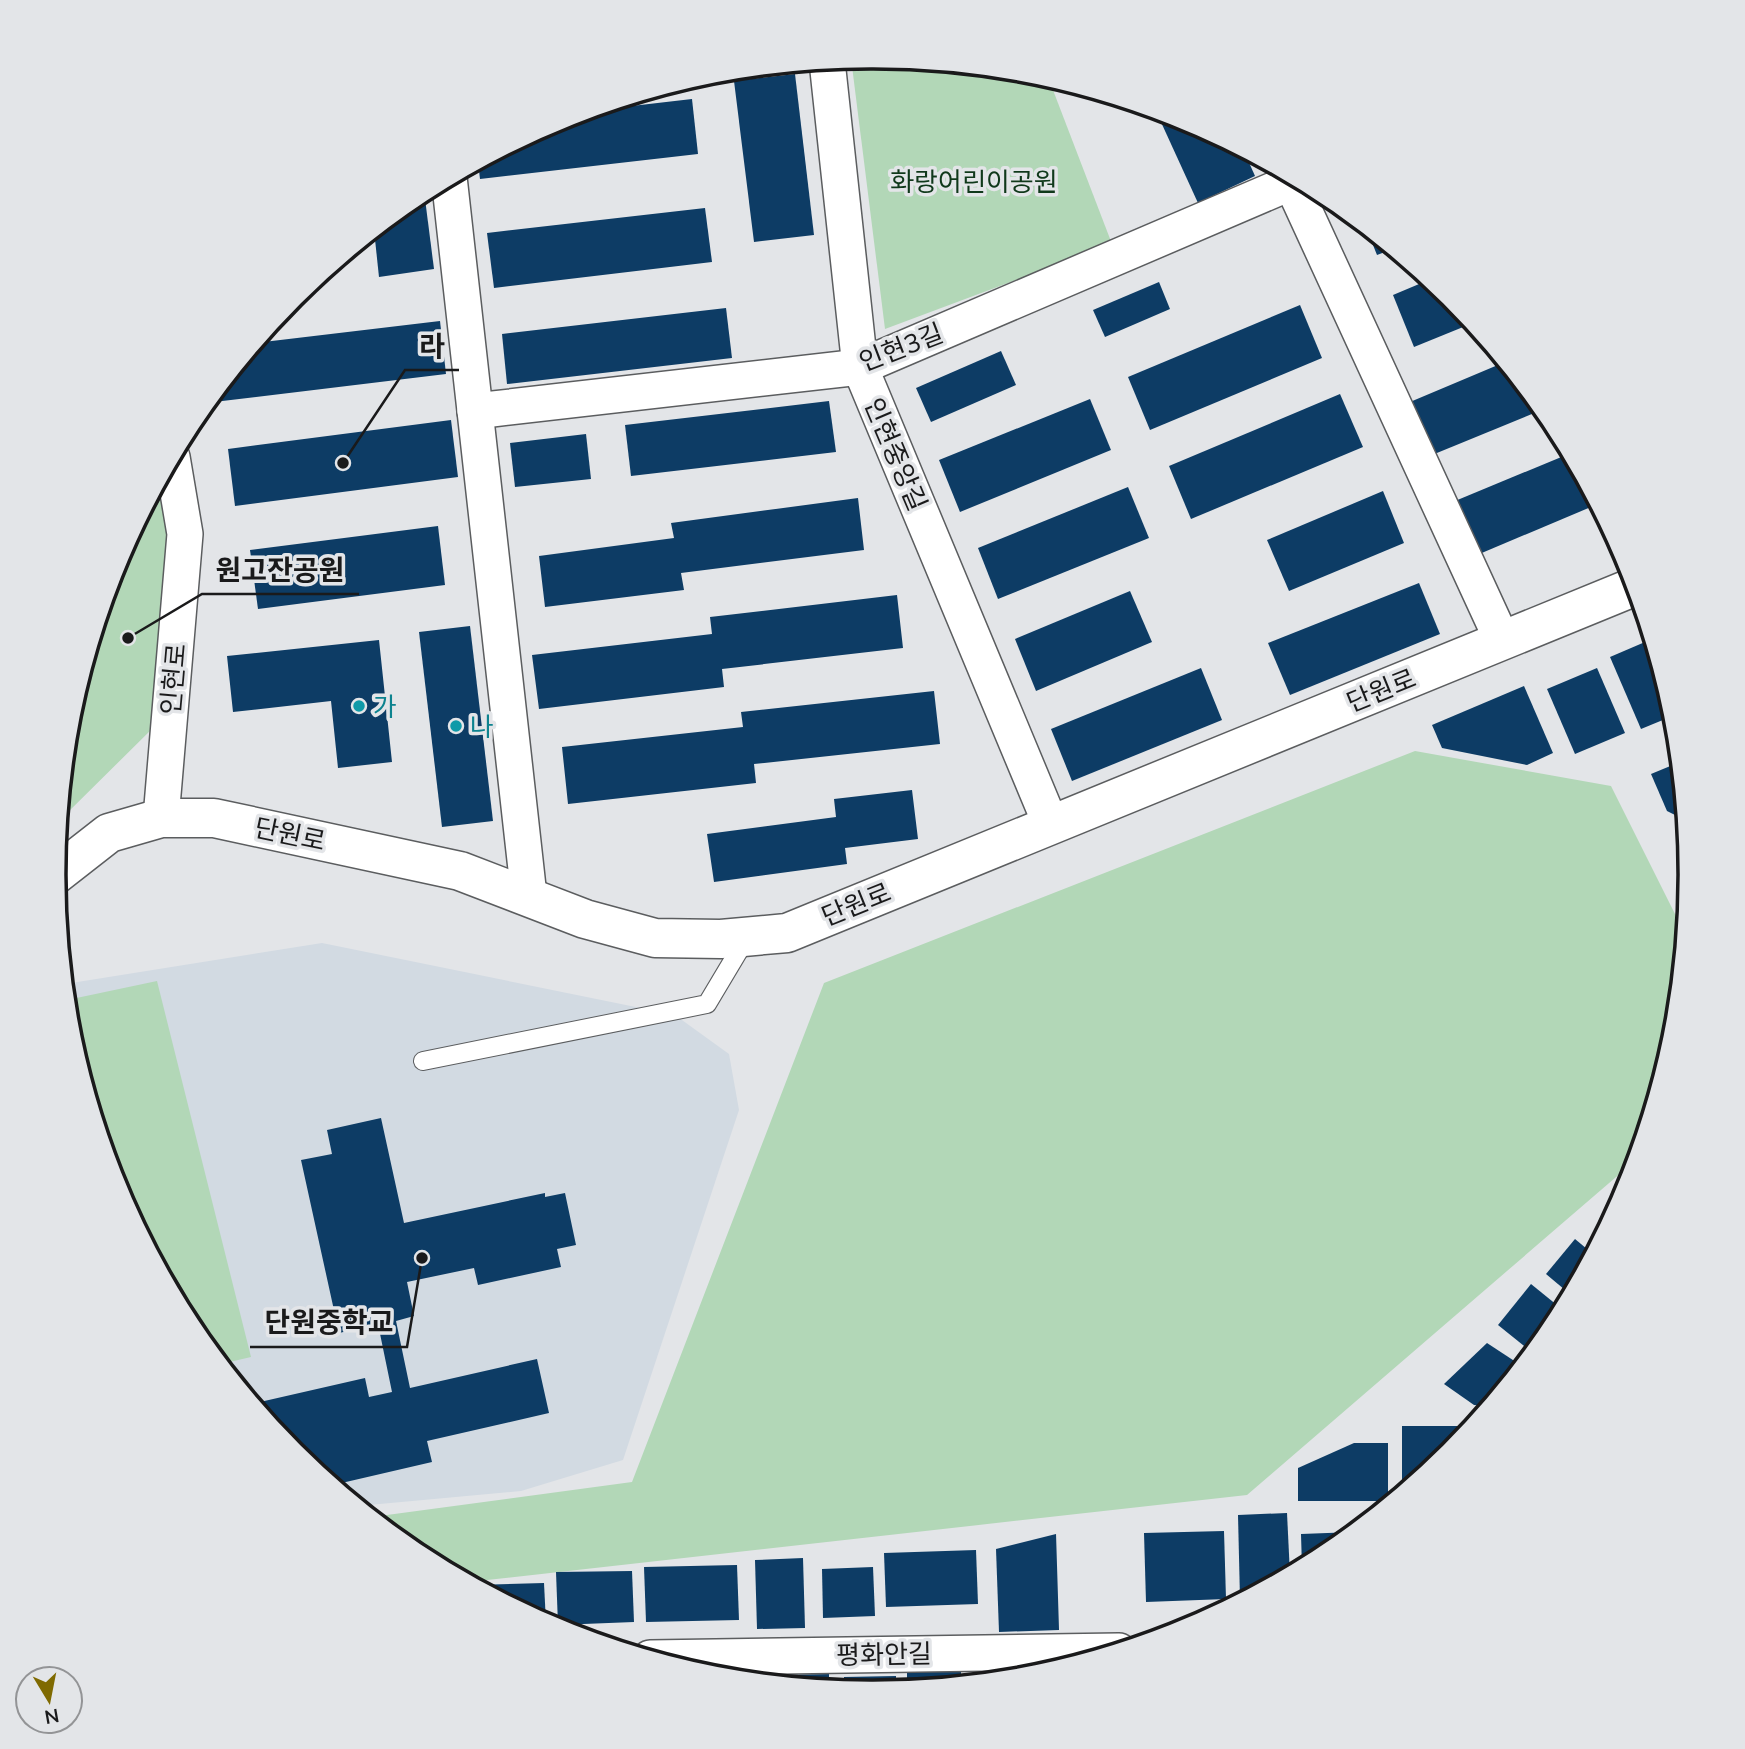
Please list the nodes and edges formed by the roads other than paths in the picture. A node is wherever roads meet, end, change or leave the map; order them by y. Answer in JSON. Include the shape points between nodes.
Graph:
{"nodes":[{"id":1,"x":828,"y":70,"type":"edge"},
{"id":2,"x":1285,"y":182,"type":"edge"},
{"id":3,"x":450,"y":188,"type":"edge"},
{"id":4,"x":1299,"y":190,"type":"edge"},
{"id":5,"x":860,"y":367,"type":"junction"},
{"id":6,"x":475,"y":411,"type":"junction"},
{"id":7,"x":174,"y":471,"type":"edge"},
{"id":8,"x":1626,"y":590,"type":"edge"},
{"id":9,"x":1502,"y":640,"type":"junction"},
{"id":10,"x":161,"y":818,"type":"junction"},
{"id":11,"x":1051,"y":825,"type":"junction"},
{"id":12,"x":66,"y":866,"type":"edge"},
{"id":13,"x":529,"y":897,"type":"junction"},
{"id":14,"x":747,"y":936,"type":"junction"},
{"id":15,"x":423,"y":1061,"type":"dead end"},
{"id":16,"x":1086,"y":1651,"type":"edge"},
{"id":17,"x":683,"y":1658,"type":"edge"}],
"edges":[{"from":1,"to":5,"type":"street","name":"인현중앙길"},
{"from":2,"to":5,"type":"street","name":"인현3길"},
{"from":3,"to":6,"type":"street"},
{"from":4,"to":9,"type":"street"},
{"from":5,"to":6,"type":"street","name":"인현3길"},
{"from":5,"to":11,"type":"street","name":"인현중앙길"},
{"from":6,"to":13,"type":"street"},
{"from":7,"to":10,"type":"street","name":"인현로","via":[[185,534]]},
{"from":8,"to":9,"type":"street","name":"단원로"},
{"from":9,"to":11,"type":"street","name":"단원로"},
{"from":10,"to":12,"type":"street","name":"단원로","via":[[109,833]]},
{"from":10,"to":13,"type":"street","name":"단원로","via":[[214,818],[446,868]]},
{"from":11,"to":14,"type":"street","name":"단원로","via":[[787,933]]},
{"from":13,"to":14,"type":"street","name":"단원로","via":[[585,919],[655,938]]},
{"from":14,"to":15,"type":"lane","via":[[706,1004]]},
{"from":16,"to":17,"type":"street","name":"평화안길"}]}
